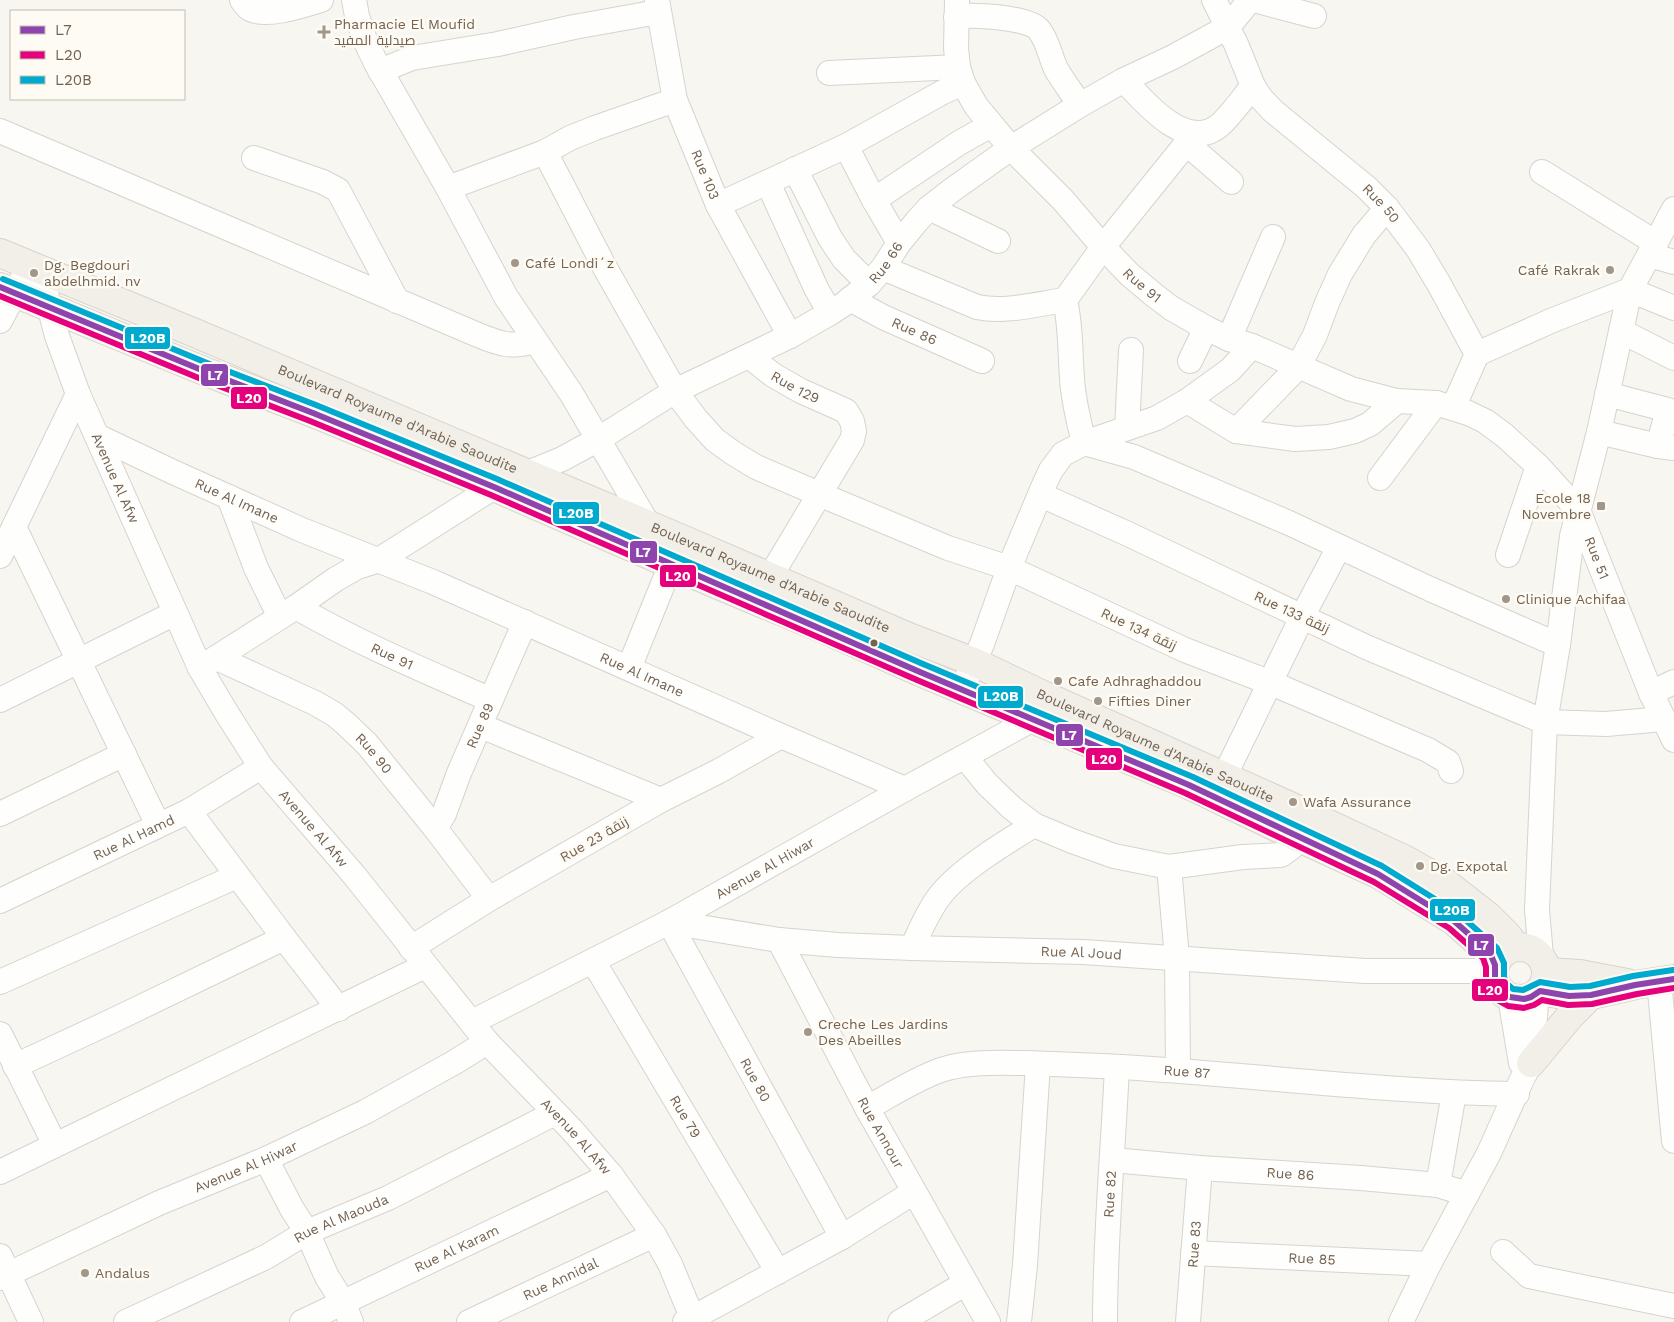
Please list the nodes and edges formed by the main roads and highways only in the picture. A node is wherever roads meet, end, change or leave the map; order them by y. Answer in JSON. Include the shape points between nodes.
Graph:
{"nodes":[{"id":1,"x":0,"y":253,"type":"edge"},
{"id":2,"x":8,"y":290,"type":"edge"},
{"id":3,"x":1038,"y":707,"type":"junction"},
{"id":4,"x":1495,"y":968,"type":"junction"},
{"id":5,"x":1534,"y":968,"type":"junction"},
{"id":6,"x":1656,"y":982,"type":"edge"},
{"id":7,"x":1592,"y":995,"type":"junction"},
{"id":8,"x":1523,"y":1078,"type":"road end"}],
"edges":[{"from":1,"to":3,"type":"main road","name":"Boulevard Royaume d'Arabie Saoudite","via":[[974,662]]},
{"from":2,"to":3,"type":"main road","name":"Boulevard Royaume d'Arabie Saoudite","via":[[494,487],[962,690]]},
{"from":3,"to":4,"type":"main road","name":"Boulevard Royaume d'Arabie Saoudite","via":[[1189,785],[1378,874],[1454,921],[1490,953]]},
{"from":3,"to":5,"type":"main road","name":"Boulevard Royaume d'Arabie Saoudite","via":[[1224,776],[1406,860],[1443,881],[1488,916]]},
{"from":4,"to":5,"type":"main road","via":[[1504,952]]},
{"from":4,"to":5,"type":"main road","via":[[1495,979],[1503,993],[1524,999]]},
{"from":5,"to":6,"type":"main road"},
{"from":5,"to":7,"type":"main road","via":[[1569,996]]},
{"from":6,"to":7,"type":"main road"},
{"from":7,"to":8,"type":"main road","via":[[1570,1016]]}]}
